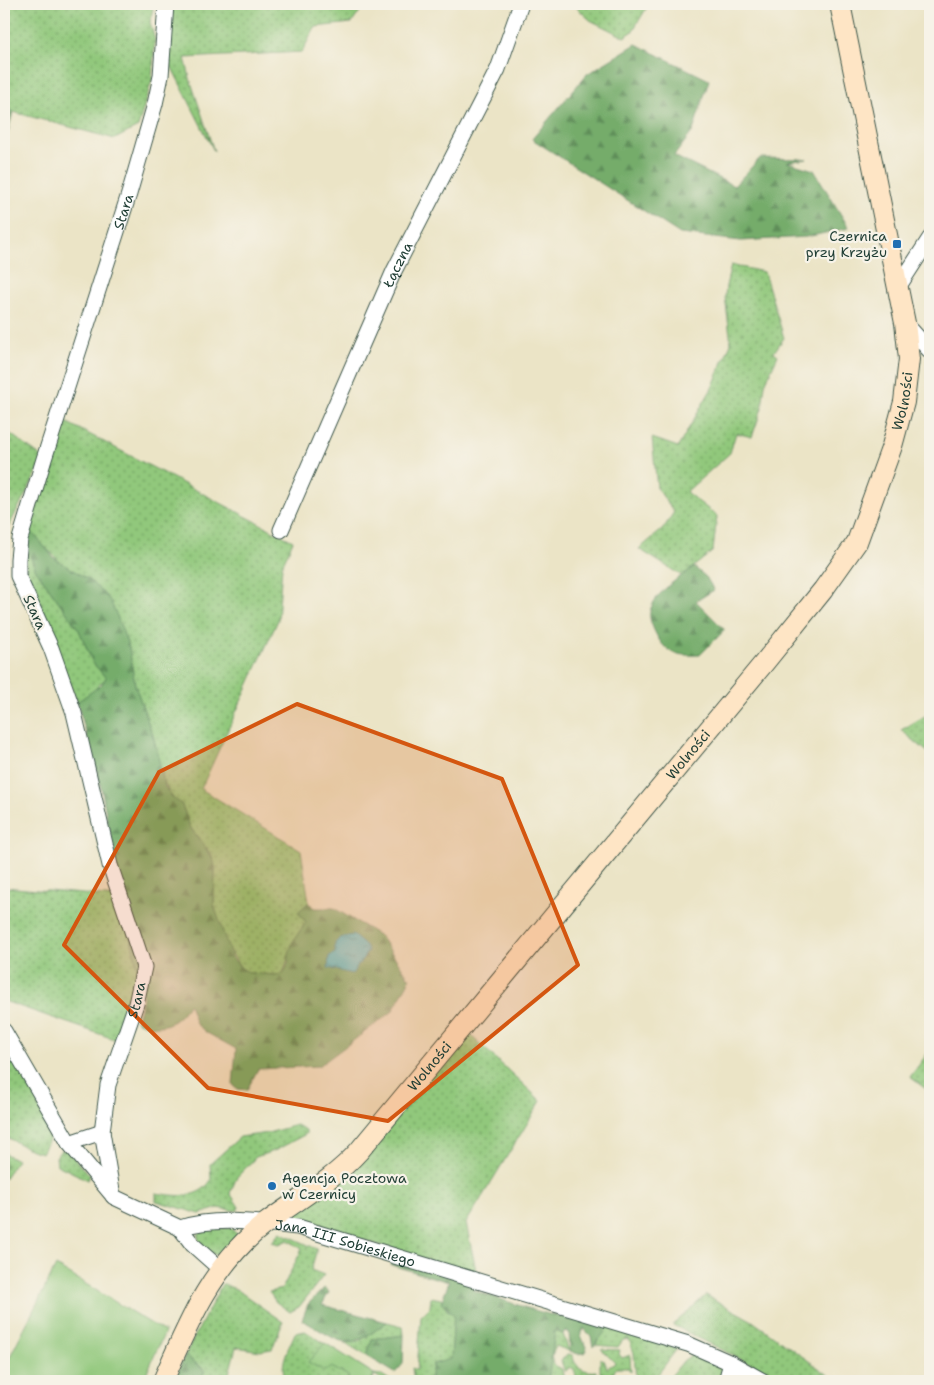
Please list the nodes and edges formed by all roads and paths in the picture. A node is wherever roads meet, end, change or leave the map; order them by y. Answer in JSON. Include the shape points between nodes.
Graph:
{"nodes":[{"id":1,"x":166,"y":4,"type":"edge"},
{"id":2,"x":521,"y":4,"type":"edge"},
{"id":3,"x":840,"y":4,"type":"edge"},
{"id":4,"x":930,"y":238,"type":"edge"},
{"id":5,"x":899,"y":286,"type":"junction"},
{"id":6,"x":905,"y":323,"type":"junction"},
{"id":7,"x":930,"y":351,"type":"edge"},
{"id":8,"x":282,"y":530,"type":"dead end"},
{"id":9,"x":4,"y":1031,"type":"edge"},
{"id":10,"x":102,"y":1132,"type":"junction"},
{"id":11,"x":69,"y":1143,"type":"junction"},
{"id":12,"x":114,"y":1197,"type":"junction"},
{"id":13,"x":265,"y":1223,"type":"junction"},
{"id":14,"x":180,"y":1228,"type":"junction"},
{"id":15,"x":220,"y":1269,"type":"junction"},
{"id":16,"x":731,"y":1363,"type":"junction"},
{"id":17,"x":163,"y":1381,"type":"edge"},
{"id":18,"x":726,"y":1381,"type":"edge"},
{"id":19,"x":763,"y":1381,"type":"edge"}],
"edges":[{"from":1,"to":10,"type":"street","name":"Stara","via":[[161,76],[155,104],[22,533],[18,576],[51,648],[74,713],[110,865],[144,967],[136,1004],[108,1085]]},
{"from":2,"to":8,"type":"street","name":"Łączna","via":[[498,68],[394,270]]},
{"from":3,"to":5,"type":"street","name":"Wolności"},
{"from":4,"to":5,"type":"street"},
{"from":5,"to":6,"type":"street","name":"Wolności"},
{"from":6,"to":7,"type":"street"},
{"from":6,"to":13,"type":"street","name":"Wolności","via":[[908,359],[904,402],[892,446],[857,542],[823,590],[359,1151],[332,1178]]},
{"from":9,"to":11,"type":"street"},
{"from":10,"to":11,"type":"street"},
{"from":10,"to":12,"type":"street","name":"Stara"},
{"from":11,"to":12,"type":"street"},
{"from":12,"to":14,"type":"street"},
{"from":13,"to":14,"type":"street","name":"Jana III Sobieskiego","via":[[199,1222]]},
{"from":13,"to":15,"type":"street","name":"Wolności","via":[[238,1246]]},
{"from":13,"to":16,"type":"street","name":"Jana III Sobieskiego","via":[[298,1227],[402,1258],[688,1344]]},
{"from":14,"to":15,"type":"street","via":[[193,1245]]},
{"from":15,"to":17,"type":"street","name":"Wolności","via":[[184,1332]]},
{"from":16,"to":18,"type":"street"},
{"from":16,"to":19,"type":"street","name":"Jana III Sobieskiego"}]}
